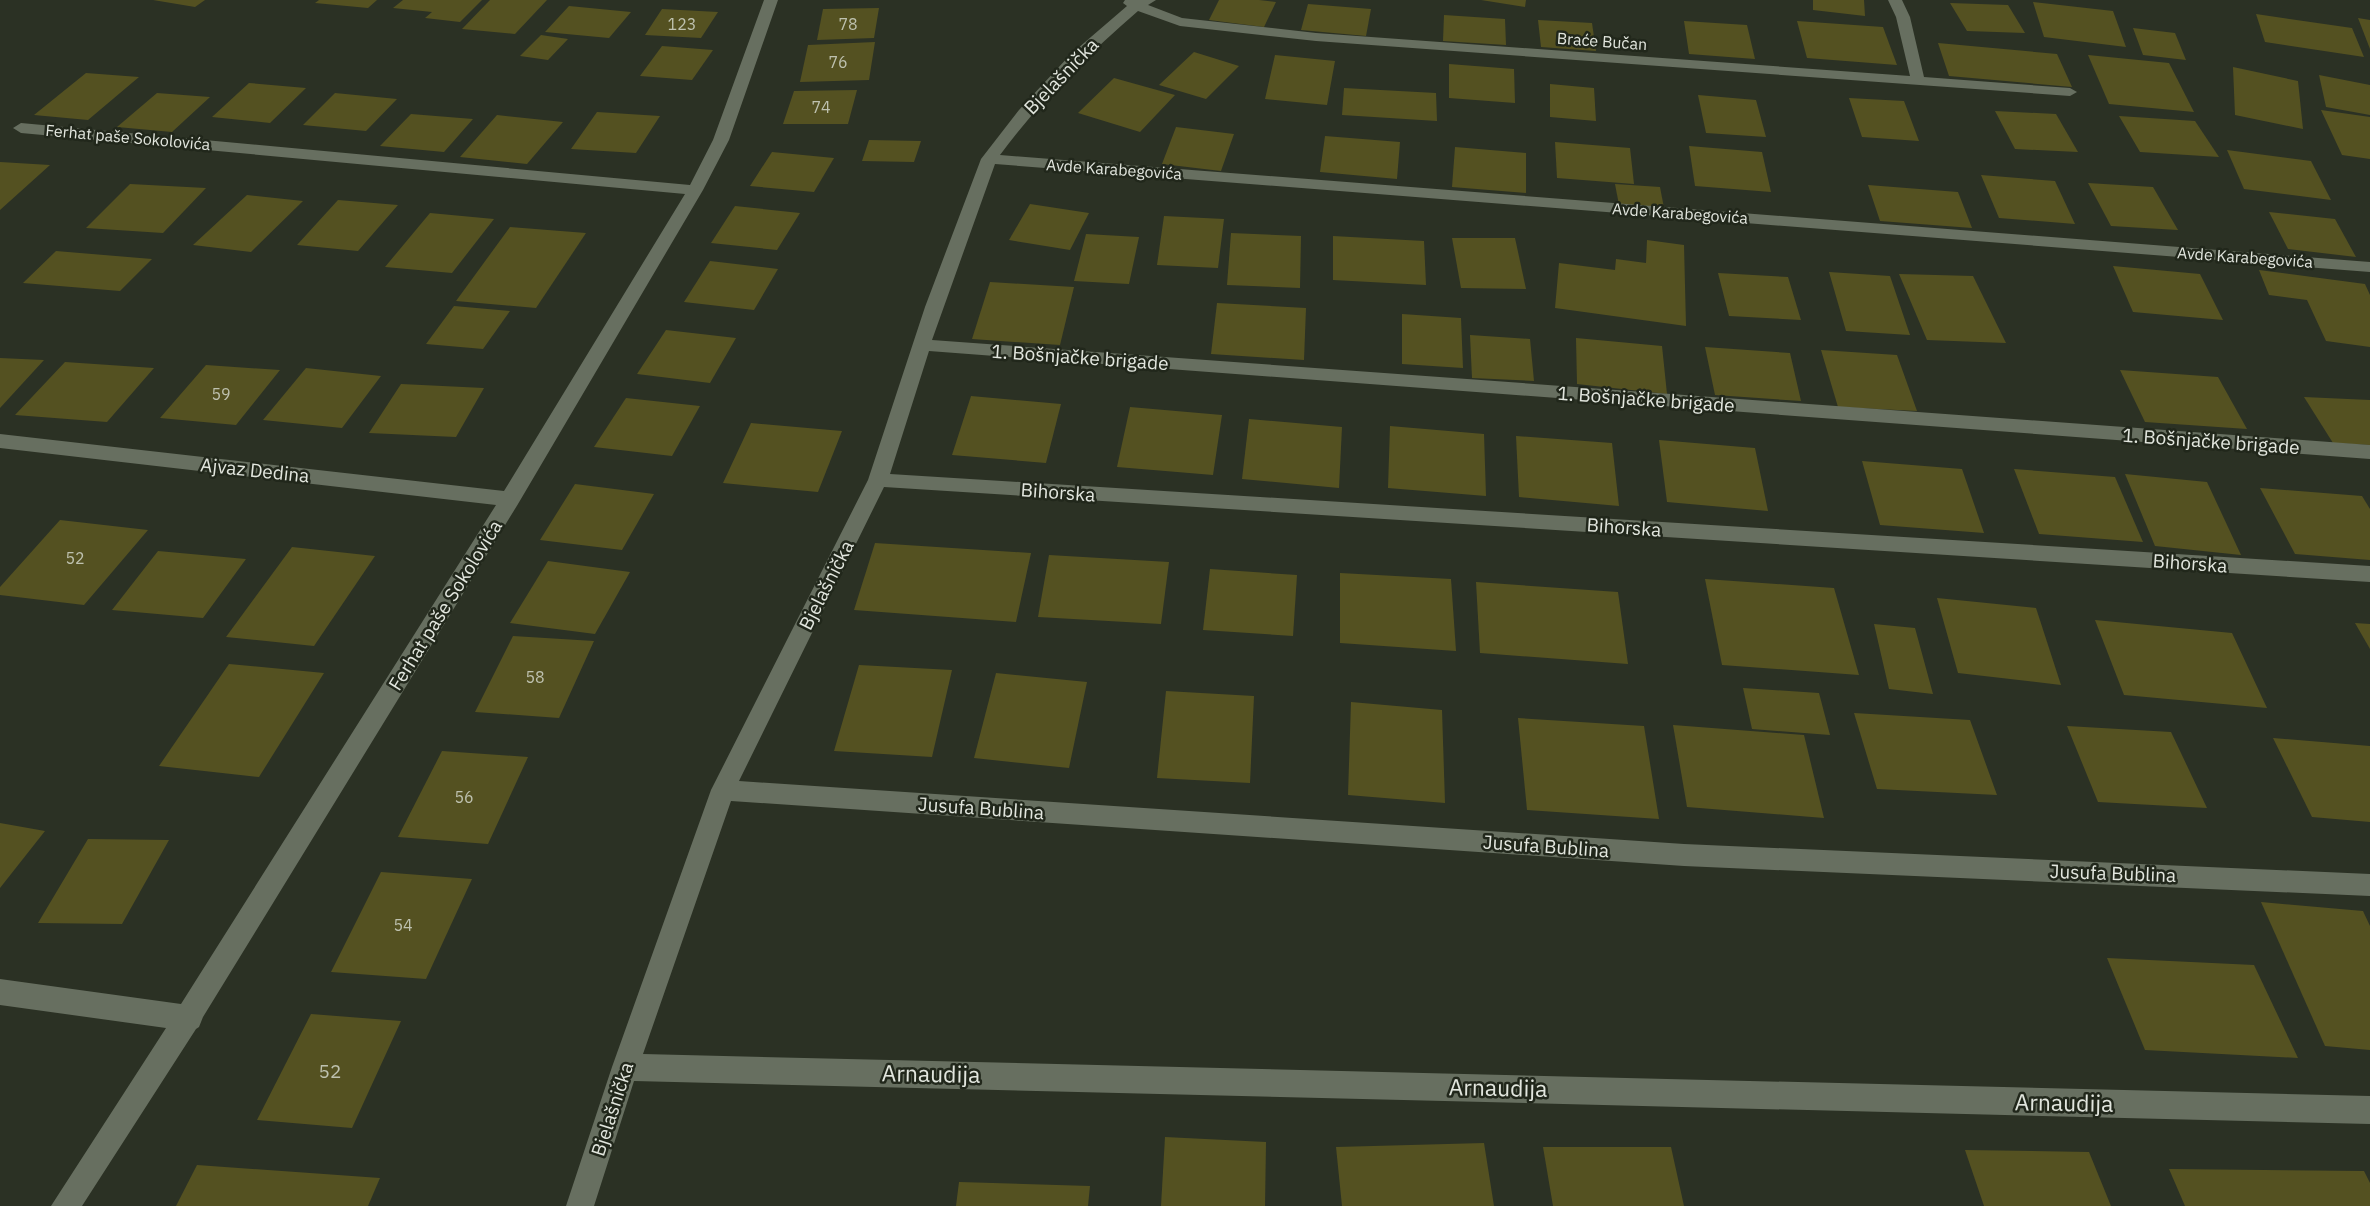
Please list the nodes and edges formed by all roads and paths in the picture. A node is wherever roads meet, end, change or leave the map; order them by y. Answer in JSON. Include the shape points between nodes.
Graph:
{"nodes":[{"id":1,"x":771,"y":0,"type":"edge"},
{"id":2,"x":1895,"y":0,"type":"edge"},
{"id":3,"x":1136,"y":2,"type":"edge"},
{"id":4,"x":1918,"y":81,"type":"junction"},
{"id":5,"x":2070,"y":92,"type":"dead end"},
{"id":6,"x":21,"y":128,"type":"dead end"},
{"id":7,"x":989,"y":159,"type":"junction"},
{"id":8,"x":695,"y":190,"type":"junction"},
{"id":9,"x":2370,"y":267,"type":"edge"},
{"id":10,"x":921,"y":345,"type":"junction"},
{"id":11,"x":0,"y":441,"type":"edge"},
{"id":12,"x":2370,"y":452,"type":"edge"},
{"id":13,"x":878,"y":480,"type":"junction"},
{"id":14,"x":511,"y":499,"type":"junction"},
{"id":15,"x":2370,"y":574,"type":"edge"},
{"id":16,"x":723,"y":790,"type":"junction"},
{"id":17,"x":2370,"y":885,"type":"edge"},
{"id":18,"x":0,"y":992,"type":"edge"},
{"id":19,"x":190,"y":1018,"type":"junction"},
{"id":20,"x":625,"y":1066,"type":"junction"},
{"id":21,"x":2370,"y":1110,"type":"edge"},
{"id":22,"x":65,"y":1206,"type":"edge"},
{"id":23,"x":580,"y":1206,"type":"edge"}],
"edges":[{"from":1,"to":8,"type":"street","name":"Ferhat paše Sokolovića","via":[[721,141]]},
{"from":2,"to":4,"type":"street"},
{"from":3,"to":4,"type":"street","name":"Braće Bučan","via":[[1180,22],[1316,37]]},
{"from":3,"to":7,"type":"street","name":"Bjelašnička","via":[[1075,58]]},
{"from":4,"to":5,"type":"street","name":"Braće Bučan"},
{"from":6,"to":8,"type":"street","name":"Ferhat paše Sokolovića"},
{"from":7,"to":9,"type":"street","name":"Avde Karabegovića"},
{"from":7,"to":10,"type":"street","name":"Bjelašnička"},
{"from":8,"to":14,"type":"street","name":"Ferhat paše Sokolovića"},
{"from":10,"to":12,"type":"street","name":"1. Bošnjačke brigade"},
{"from":10,"to":13,"type":"street","name":"Bjelašnička"},
{"from":11,"to":14,"type":"street","name":"Ajvaz Dedina"},
{"from":13,"to":15,"type":"street","name":"Bihorska"},
{"from":13,"to":16,"type":"street","name":"Bjelašnička"},
{"from":14,"to":19,"type":"street","name":"Ferhat paše Sokolovića"},
{"from":16,"to":17,"type":"street","name":"Jusufa Bublina","via":[[1684,855]]},
{"from":16,"to":20,"type":"street","name":"Bjelašnička"},
{"from":18,"to":19,"type":"street"},
{"from":19,"to":22,"type":"street","name":"Ferhat paše Sokolovića"},
{"from":20,"to":21,"type":"street","name":"Arnaudija"},
{"from":20,"to":23,"type":"street","name":"Bjelašnička"}]}
